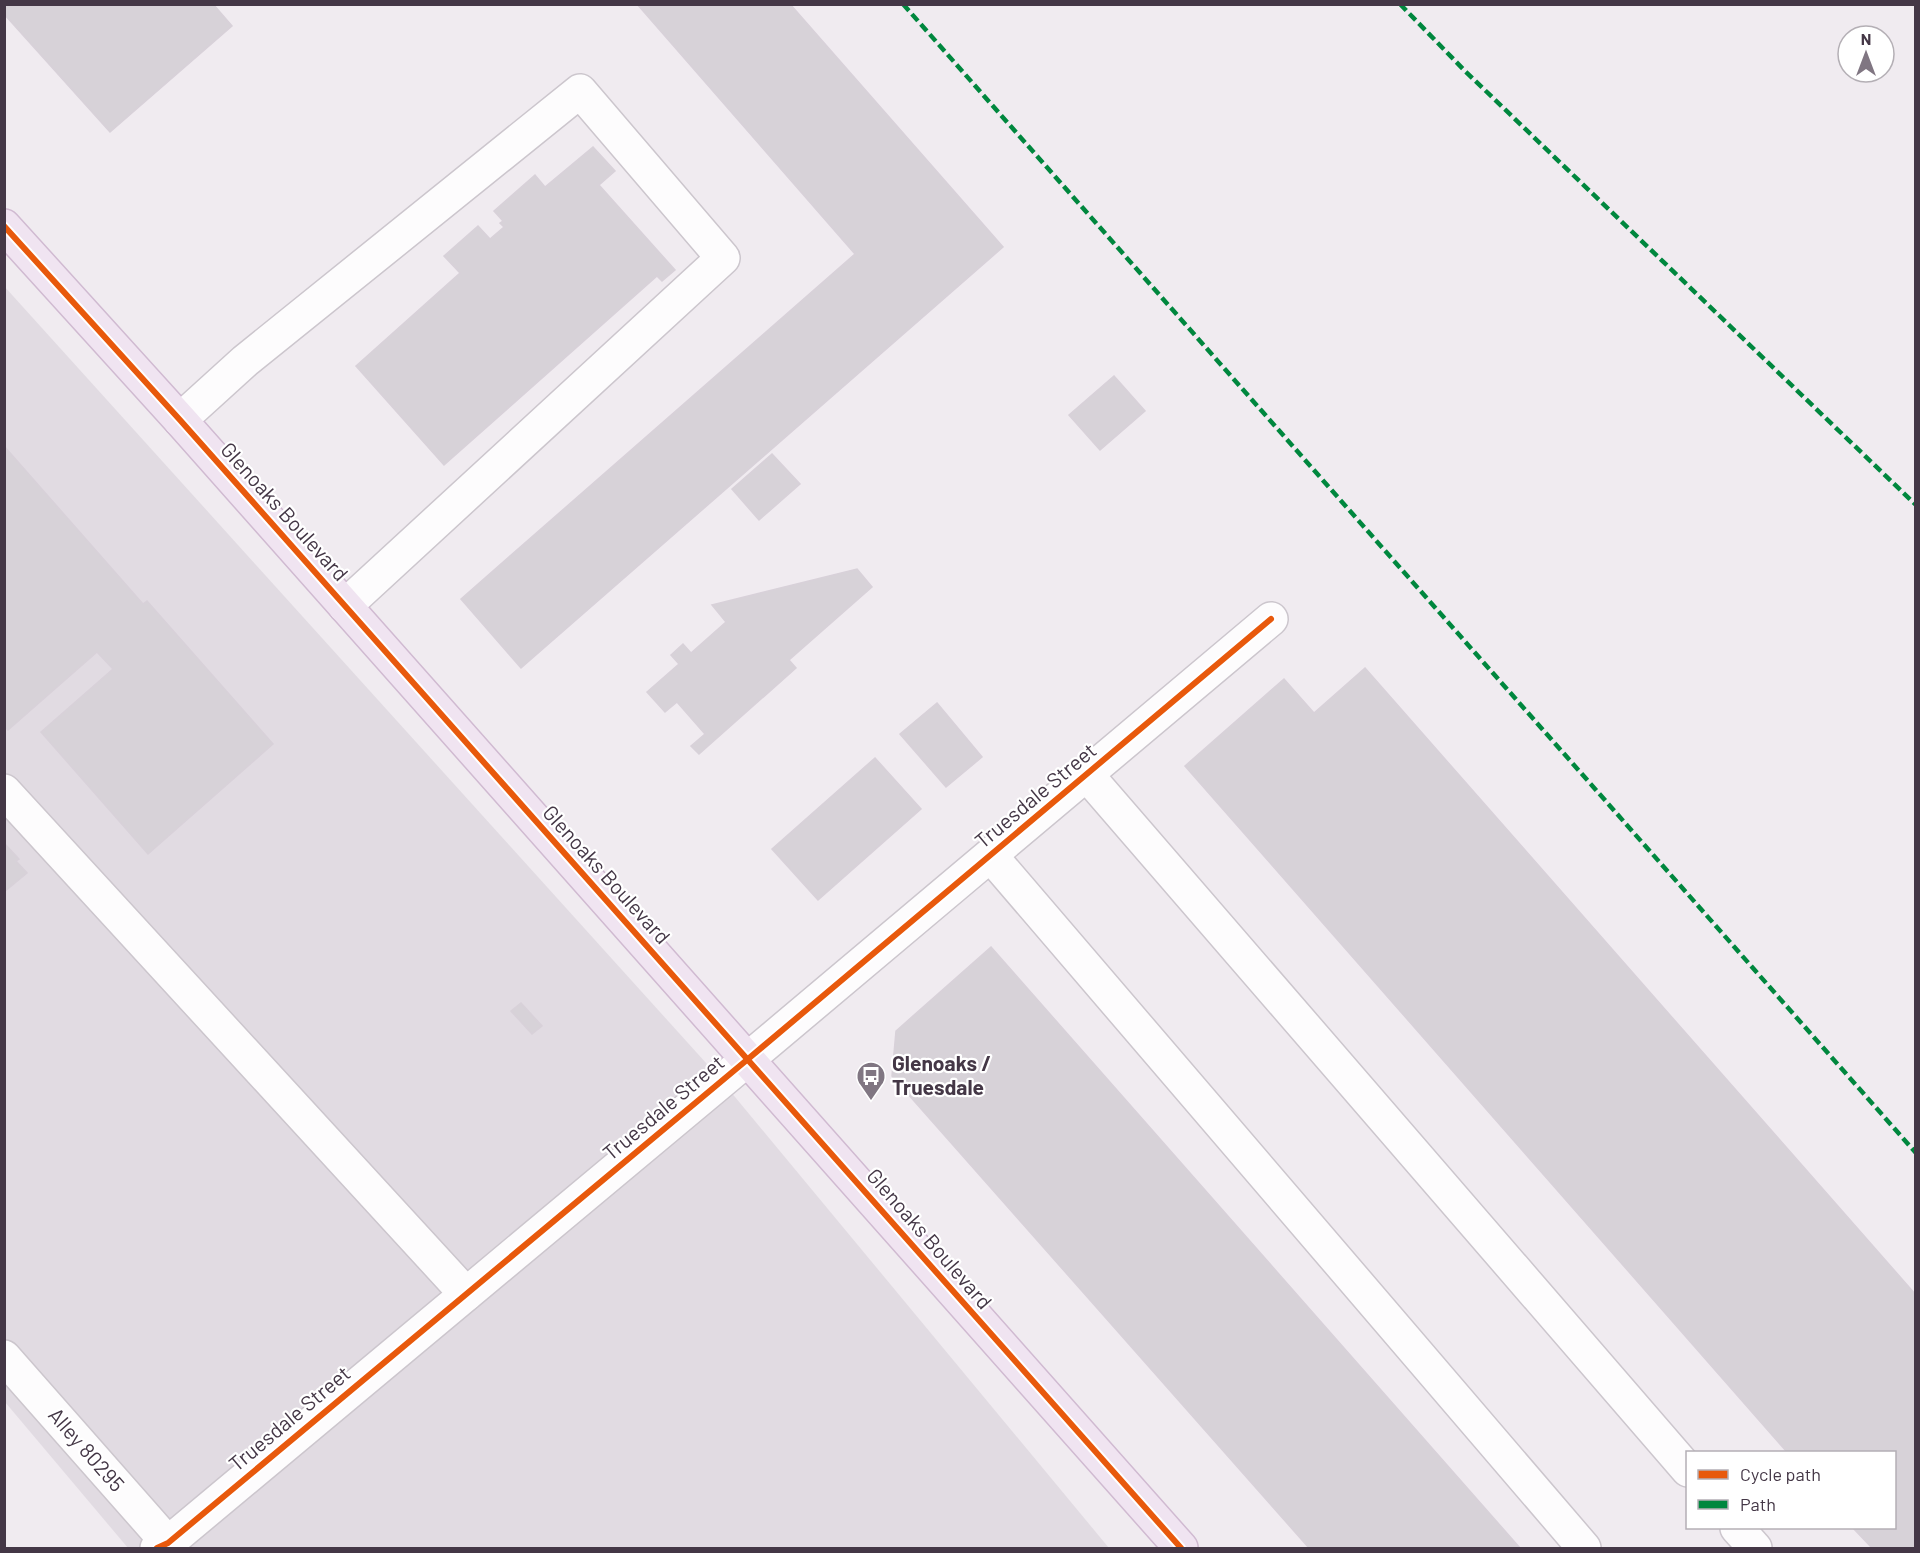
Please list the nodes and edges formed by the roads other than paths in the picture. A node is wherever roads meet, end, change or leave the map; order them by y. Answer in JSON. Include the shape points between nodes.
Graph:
{"nodes":[{"id":1,"x":4,"y":226,"type":"edge"},
{"id":2,"x":180,"y":420,"type":"junction"},
{"id":3,"x":345,"y":606,"type":"junction"},
{"id":4,"x":1271,"y":619,"type":"dead end"},
{"id":5,"x":1087,"y":775,"type":"junction"},
{"id":6,"x":4,"y":791,"type":"edge"},
{"id":7,"x":991,"y":856,"type":"junction"},
{"id":8,"x":748,"y":1059,"type":"junction"},
{"id":9,"x":466,"y":1294,"type":"junction"},
{"id":10,"x":4,"y":1357,"type":"edge"},
{"id":11,"x":1686,"y":1468,"type":"edge"},
{"id":12,"x":1739,"y":1529,"type":"edge"},
{"id":13,"x":163,"y":1546,"type":"edge"},
{"id":14,"x":1181,"y":1548,"type":"edge"},
{"id":15,"x":1584,"y":1548,"type":"edge"},
{"id":16,"x":1755,"y":1548,"type":"edge"}],
"edges":[{"from":1,"to":2,"type":"main road","name":"Glenoaks Boulevard"},
{"from":2,"to":3,"type":"main road","name":"Glenoaks Boulevard"},
{"from":2,"to":3,"type":"street","via":[[245,361],[580,91],[723,258]]},
{"from":3,"to":8,"type":"main road","name":"Glenoaks Boulevard"},
{"from":4,"to":5,"type":"street","name":"Truesdale Street"},
{"from":5,"to":7,"type":"street","name":"Truesdale Street"},
{"from":5,"to":11,"type":"street"},
{"from":6,"to":9,"type":"street"},
{"from":7,"to":8,"type":"street","name":"Truesdale Street"},
{"from":7,"to":15,"type":"street"},
{"from":8,"to":9,"type":"street","name":"Truesdale Street"},
{"from":8,"to":14,"type":"main road","name":"Glenoaks Boulevard"},
{"from":9,"to":13,"type":"street","name":"Truesdale Street"},
{"from":10,"to":13,"type":"street","name":"Alley 80295"},
{"from":12,"to":16,"type":"street"}]}
